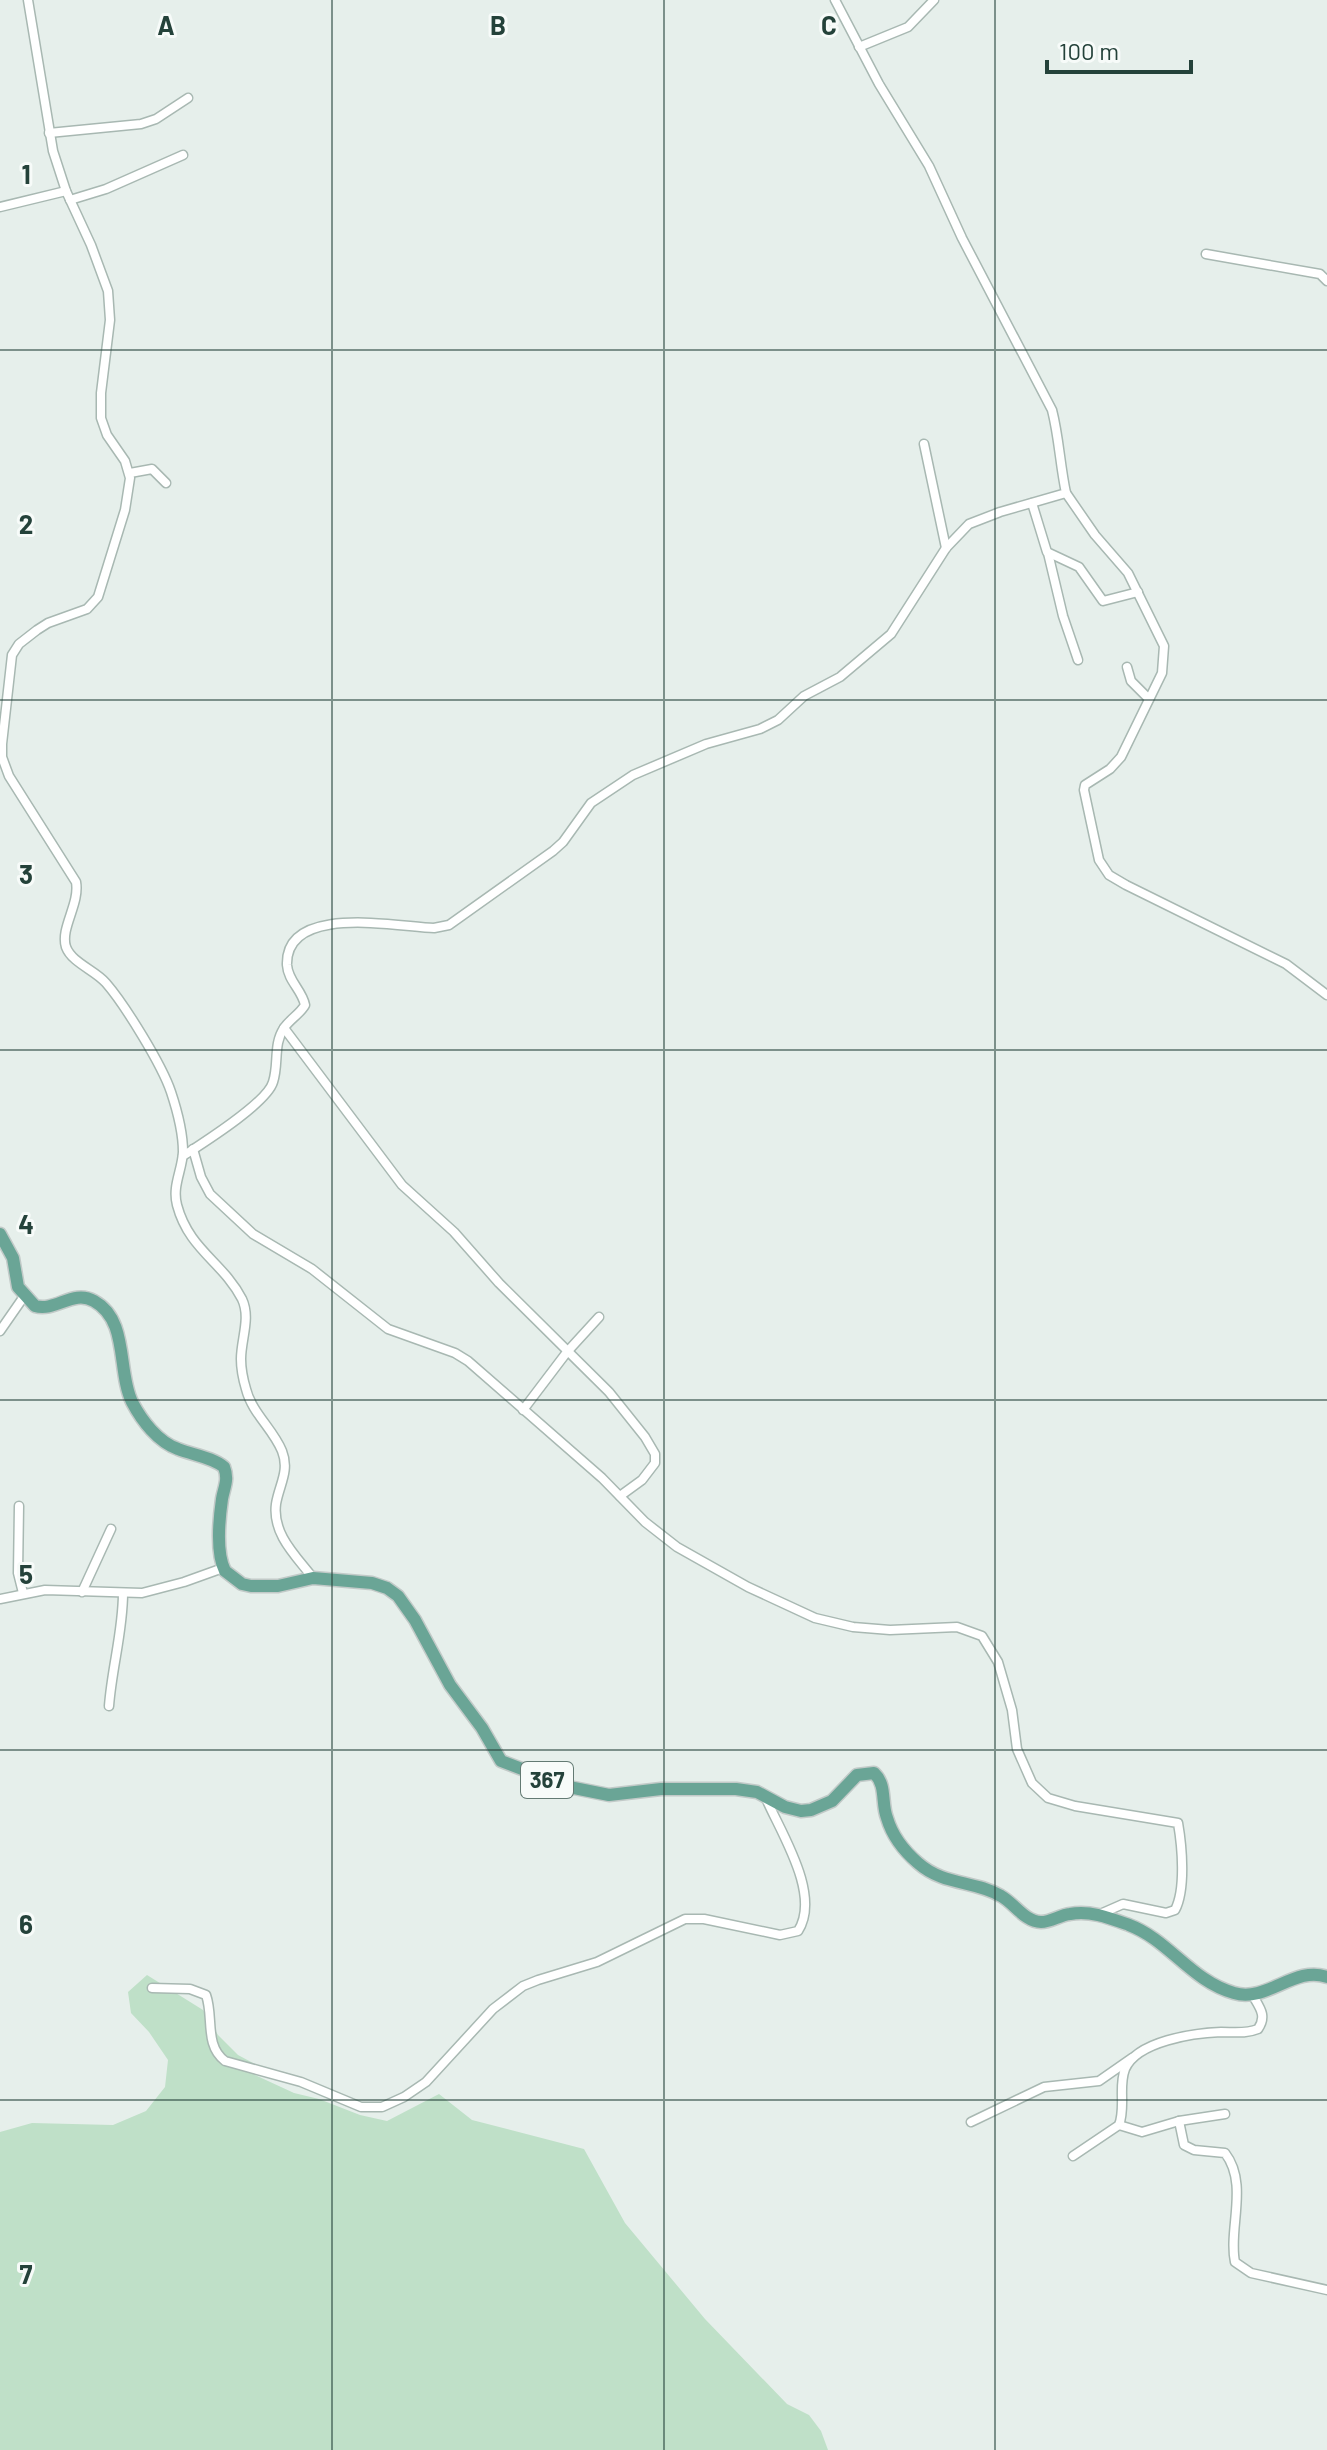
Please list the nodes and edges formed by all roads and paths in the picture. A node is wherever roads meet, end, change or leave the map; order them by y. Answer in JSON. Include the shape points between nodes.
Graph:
{"nodes":[{"id":1,"x":28,"y":0,"type":"edge"},
{"id":2,"x":835,"y":0,"type":"edge"},
{"id":3,"x":934,"y":0,"type":"edge"},
{"id":4,"x":859,"y":47,"type":"junction"},
{"id":5,"x":188,"y":98,"type":"dead end"},
{"id":6,"x":49,"y":133,"type":"junction"},
{"id":7,"x":183,"y":155,"type":"dead end"},
{"id":8,"x":68,"y":196,"type":"junction"},
{"id":9,"x":0,"y":207,"type":"edge"},
{"id":10,"x":1206,"y":254,"type":"dead end"},
{"id":11,"x":1327,"y":281,"type":"edge"},
{"id":12,"x":924,"y":444,"type":"dead end"},
{"id":13,"x":130,"y":473,"type":"junction"},
{"id":14,"x":166,"y":483,"type":"dead end"},
{"id":15,"x":1066,"y":493,"type":"junction"},
{"id":16,"x":1032,"y":503,"type":"junction"},
{"id":17,"x":946,"y":548,"type":"junction"},
{"id":18,"x":1047,"y":552,"type":"junction"},
{"id":19,"x":1138,"y":592,"type":"junction"},
{"id":20,"x":1078,"y":660,"type":"dead end"},
{"id":21,"x":1127,"y":667,"type":"dead end"},
{"id":22,"x":1149,"y":699,"type":"junction"},
{"id":23,"x":1327,"y":995,"type":"edge"},
{"id":24,"x":284,"y":1028,"type":"junction"},
{"id":25,"x":193,"y":1149,"type":"junction"},
{"id":26,"x":183,"y":1156,"type":"junction"},
{"id":27,"x":0,"y":1234,"type":"edge"},
{"id":28,"x":25,"y":1295,"type":"junction"},
{"id":29,"x":599,"y":1317,"type":"dead end"},
{"id":30,"x":0,"y":1331,"type":"edge"},
{"id":31,"x":567,"y":1352,"type":"junction"},
{"id":32,"x":523,"y":1410,"type":"junction"},
{"id":33,"x":620,"y":1496,"type":"junction"},
{"id":34,"x":19,"y":1506,"type":"dead end"},
{"id":35,"x":111,"y":1529,"type":"dead end"},
{"id":36,"x":223,"y":1568,"type":"junction"},
{"id":37,"x":313,"y":1578,"type":"junction"},
{"id":38,"x":82,"y":1592,"type":"junction"},
{"id":39,"x":23,"y":1593,"type":"junction"},
{"id":40,"x":123,"y":1593,"type":"junction"},
{"id":41,"x":0,"y":1599,"type":"edge"},
{"id":42,"x":109,"y":1706,"type":"dead end"},
{"id":43,"x":765,"y":1795,"type":"junction"},
{"id":44,"x":1098,"y":1915,"type":"junction"},
{"id":45,"x":1327,"y":1977,"type":"edge"},
{"id":46,"x":152,"y":1988,"type":"dead end"},
{"id":47,"x":1253,"y":1996,"type":"junction"},
{"id":48,"x":1133,"y":2057,"type":"junction"},
{"id":49,"x":1225,"y":2114,"type":"dead end"},
{"id":50,"x":1179,"y":2121,"type":"junction"},
{"id":51,"x":971,"y":2122,"type":"dead end"},
{"id":52,"x":1119,"y":2125,"type":"junction"},
{"id":53,"x":1073,"y":2156,"type":"dead end"},
{"id":54,"x":1327,"y":2290,"type":"edge"}],
"edges":[{"from":1,"to":6,"type":"street"},
{"from":2,"to":4,"type":"street"},
{"from":3,"to":4,"type":"street","via":[[908,27]]},
{"from":4,"to":15,"type":"street","via":[[929,166],[1052,410]]},
{"from":5,"to":6,"type":"street","via":[[141,124]]},
{"from":6,"to":8,"type":"street"},
{"from":7,"to":8,"type":"street","via":[[106,189]]},
{"from":8,"to":9,"type":"street"},
{"from":8,"to":13,"type":"street","via":[[108,291],[101,418]]},
{"from":10,"to":11,"type":"street","via":[[1320,274]]},
{"from":12,"to":17,"type":"street"},
{"from":13,"to":14,"type":"street","via":[[152,469]]},
{"from":13,"to":26,"type":"street","via":[[125,510],[98,597],[87,609],[37,630],[12,655],[2,757],[76,882],[67,949],[114,993],[162,1073],[175,1106]]},
{"from":15,"to":16,"type":"street"},
{"from":15,"to":19,"type":"street"},
{"from":16,"to":17,"type":"street","via":[[969,524]]},
{"from":16,"to":18,"type":"street"},
{"from":17,"to":24,"type":"street","via":[[891,634],[840,677],[760,729],[666,759],[601,794],[553,851],[449,925],[335,923],[306,931],[293,945],[287,964],[305,1005]]},
{"from":18,"to":19,"type":"street","via":[[1079,567],[1103,601]]},
{"from":18,"to":20,"type":"street"},
{"from":19,"to":22,"type":"street","via":[[1164,646],[1162,673]]},
{"from":21,"to":22,"type":"street","via":[[1131,681]]},
{"from":22,"to":23,"type":"street","via":[[1121,757],[1085,785],[1103,868],[1126,885],[1286,964]]},
{"from":24,"to":25,"type":"street","via":[[268,1092]]},
{"from":24,"to":31,"type":"street","via":[[402,1185]]},
{"from":25,"to":26,"type":"street"},
{"from":25,"to":32,"type":"street","via":[[210,1194],[253,1234],[312,1269],[388,1329],[468,1361]]},
{"from":26,"to":37,"type":"street","via":[[175,1190],[178,1209],[193,1242],[243,1302],[241,1368],[247,1393],[286,1467],[276,1505],[278,1528]]},
{"from":27,"to":28,"type":"main road"},
{"from":28,"to":30,"type":"street"},
{"from":28,"to":36,"type":"main road","via":[[38,1308],[76,1297],[99,1304],[117,1332],[126,1386],[142,1417],[164,1443],[224,1467]]},
{"from":29,"to":31,"type":"street"},
{"from":31,"to":32,"type":"street"},
{"from":31,"to":33,"type":"street","via":[[632,1417],[655,1454],[648,1474]]},
{"from":32,"to":33,"type":"street"},
{"from":33,"to":44,"type":"street","via":[[677,1547],[815,1618],[890,1630],[957,1627],[986,1639],[998,1662],[1017,1749],[1032,1783],[1048,1798],[1075,1806],[1178,1823],[1180,1891],[1175,1910],[1166,1913],[1123,1904]]},
{"from":34,"to":39,"type":"street","via":[[18,1573]]},
{"from":35,"to":38,"type":"street"},
{"from":36,"to":37,"type":"main road","number":"367","via":[[251,1586]]},
{"from":36,"to":40,"type":"street","via":[[156,1591]]},
{"from":37,"to":43,"type":"main road","number":"367","via":[[372,1583],[398,1596],[494,1754],[506,1765],[609,1795],[687,1788]]},
{"from":38,"to":39,"type":"street"},
{"from":38,"to":40,"type":"street"},
{"from":39,"to":41,"type":"street"},
{"from":40,"to":42,"type":"street"},
{"from":43,"to":44,"type":"main road","number":"367","via":[[794,1811],[811,1810],[832,1801],[857,1775],[874,1773],[882,1783],[887,1820],[897,1839],[931,1873],[999,1894],[1039,1922],[1079,1912]]},
{"from":43,"to":46,"type":"street","via":[[799,1868],[804,1903],[798,1931],[780,1935],[685,1919],[597,1962],[523,1986],[493,2009],[426,2082],[389,2105],[361,2107],[301,2082],[225,2061],[212,2040],[206,1995]]},
{"from":44,"to":47,"type":"main road","number":"367","via":[[1150,1934],[1210,1984]]},
{"from":45,"to":47,"type":"main road","via":[[1308,1975]]},
{"from":47,"to":48,"type":"street","via":[[1263,2012],[1258,2029],[1190,2035]]},
{"from":48,"to":51,"type":"street","via":[[1099,2081],[1044,2087]]},
{"from":48,"to":52,"type":"street","via":[[1125,2069]]},
{"from":49,"to":50,"type":"street"},
{"from":50,"to":52,"type":"street","via":[[1138,2132]]},
{"from":50,"to":54,"type":"street","via":[[1184,2145],[1225,2153],[1231,2161],[1238,2205],[1235,2262],[1251,2273]]},
{"from":52,"to":53,"type":"street"}]}
